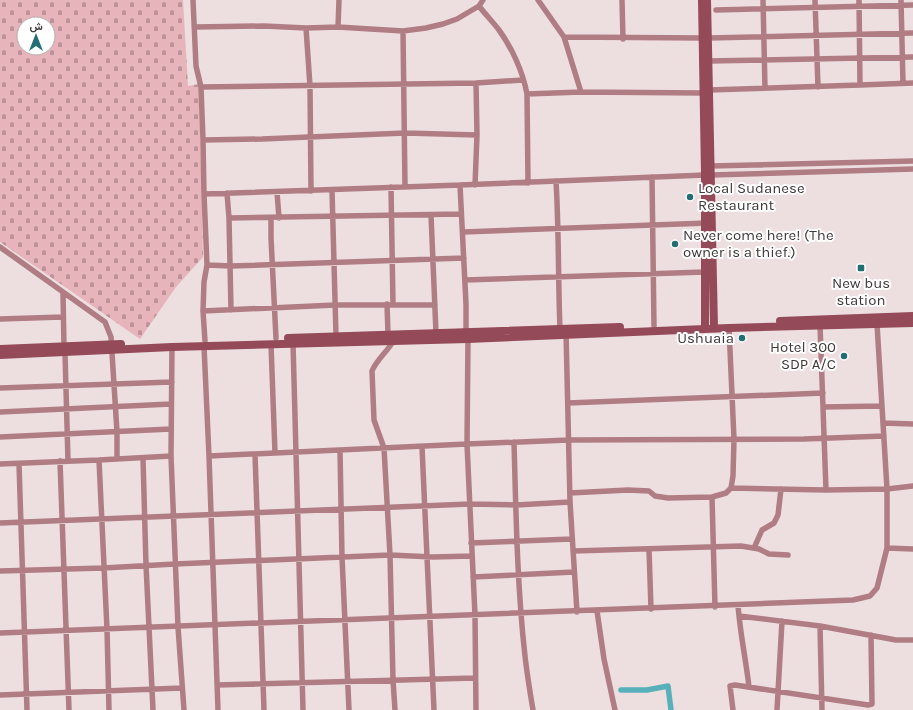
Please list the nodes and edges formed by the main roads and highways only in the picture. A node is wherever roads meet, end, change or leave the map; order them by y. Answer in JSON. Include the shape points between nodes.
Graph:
{"nodes":[{"id":1,"x":702,"y":0,"type":"edge"},
{"id":2,"x":708,"y":0,"type":"edge"},
{"id":3,"x":705,"y":38,"type":"junction"},
{"id":4,"x":706,"y":92,"type":"junction"},
{"id":5,"x":708,"y":223,"type":"junction"},
{"id":6,"x":913,"y":316,"type":"edge"},
{"id":7,"x":913,"y":323,"type":"edge"},
{"id":8,"x":710,"y":326,"type":"junction"},
{"id":9,"x":564,"y":331,"type":"junction"},
{"id":10,"x":467,"y":336,"type":"junction"},
{"id":11,"x":273,"y":341,"type":"junction"},
{"id":12,"x":205,"y":344,"type":"junction"},
{"id":13,"x":111,"y":347,"type":"junction"},
{"id":14,"x":0,"y":349,"type":"edge"},
{"id":15,"x":65,"y":350,"type":"junction"},
{"id":16,"x":0,"y":355,"type":"edge"}],
"edges":[{"from":1,"to":3,"type":"main road"},
{"from":2,"to":3,"type":"main road"},
{"from":3,"to":4,"type":"main road"},
{"from":3,"to":4,"type":"main road","via":[[708,61]]},
{"from":4,"to":5,"type":"main road"},
{"from":5,"to":8,"type":"main road"},
{"from":5,"to":8,"type":"main road","via":[[705,272]]},
{"from":6,"to":8,"type":"main road"},
{"from":7,"to":8,"type":"main road","via":[[729,328]]},
{"from":8,"to":9,"type":"main road"},
{"from":8,"to":9,"type":"main road"},
{"from":9,"to":10,"type":"main road"},
{"from":10,"to":11,"type":"main road","via":[[293,343]]},
{"from":10,"to":11,"type":"main road","via":[[388,334]]},
{"from":11,"to":12,"type":"main road"},
{"from":12,"to":13,"type":"main road"},
{"from":12,"to":13,"type":"main road"},
{"from":13,"to":15,"type":"main road"},
{"from":14,"to":15,"type":"main road"},
{"from":15,"to":16,"type":"main road"}]}
